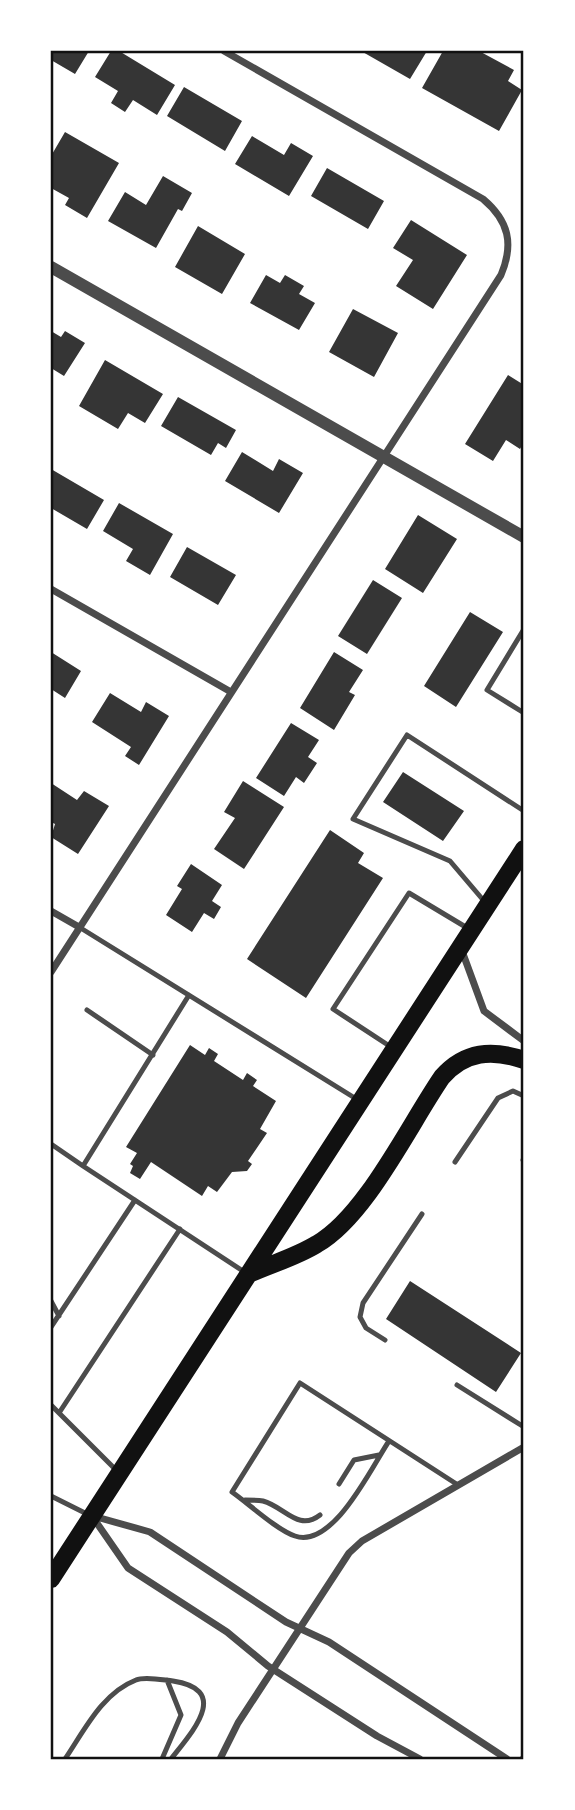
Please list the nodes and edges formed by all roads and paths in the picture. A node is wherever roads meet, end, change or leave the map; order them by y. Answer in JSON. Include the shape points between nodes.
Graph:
{"nodes":[{"id":1,"x":224,"y":51,"type":"edge"},
{"id":2,"x":51,"y":267,"type":"edge"},
{"id":3,"x":383,"y":457,"type":"junction"},
{"id":4,"x":524,"y":537,"type":"edge"},
{"id":5,"x":51,"y":589,"type":"edge"},
{"id":6,"x":524,"y":629,"type":"edge"},
{"id":7,"x":232,"y":692,"type":"junction"},
{"id":8,"x":524,"y":713,"type":"edge"},
{"id":9,"x":524,"y":811,"type":"edge"},
{"id":10,"x":524,"y":849,"type":"edge"},
{"id":11,"x":488,"y":906,"type":"junction"},
{"id":12,"x":51,"y":911,"type":"edge"},
{"id":13,"x":79,"y":927,"type":"junction"},
{"id":14,"x":471,"y":931,"type":"junction"},
{"id":15,"x":461,"y":946,"type":"junction"},
{"id":16,"x":51,"y":972,"type":"edge"},
{"id":17,"x":189,"y":995,"type":"junction"},
{"id":18,"x":87,"y":1010,"type":"dead end"},
{"id":19,"x":524,"y":1041,"type":"edge"},
{"id":20,"x":395,"y":1049,"type":"junction"},
{"id":21,"x":153,"y":1055,"type":"junction"},
{"id":22,"x":524,"y":1060,"type":"edge"},
{"id":23,"x":524,"y":1096,"type":"edge"},
{"id":24,"x":360,"y":1101,"type":"junction"},
{"id":25,"x":51,"y":1144,"type":"edge"},
{"id":26,"x":455,"y":1162,"type":"dead end"},
{"id":27,"x":83,"y":1166,"type":"junction"},
{"id":28,"x":135,"y":1200,"type":"junction"},
{"id":29,"x":422,"y":1213,"type":"dead end"},
{"id":30,"x":180,"y":1229,"type":"junction"},
{"id":31,"x":249,"y":1274,"type":"junction"},
{"id":32,"x":51,"y":1301,"type":"edge"},
{"id":33,"x":59,"y":1316,"type":"junction"},
{"id":34,"x":51,"y":1327,"type":"edge"},
{"id":35,"x":385,"y":1340,"type":"dead end"},
{"id":36,"x":457,"y":1385,"type":"dead end"},
{"id":37,"x":51,"y":1405,"type":"edge"},
{"id":38,"x":59,"y":1413,"type":"junction"},
{"id":39,"x":524,"y":1427,"type":"edge"},
{"id":40,"x":388,"y":1441,"type":"junction"},
{"id":41,"x":524,"y":1447,"type":"edge"},
{"id":42,"x":379,"y":1455,"type":"junction"},
{"id":43,"x":119,"y":1473,"type":"junction"},
{"id":44,"x":340,"y":1484,"type":"dead end"},
{"id":45,"x":458,"y":1485,"type":"junction"},
{"id":46,"x":51,"y":1496,"type":"edge"},
{"id":47,"x":242,"y":1500,"type":"junction"},
{"id":48,"x":320,"y":1514,"type":"dead end"},
{"id":49,"x":92,"y":1516,"type":"junction"},
{"id":50,"x":51,"y":1579,"type":"edge"},
{"id":51,"x":298,"y":1628,"type":"junction"},
{"id":52,"x":274,"y":1669,"type":"junction"},
{"id":53,"x":167,"y":1680,"type":"junction"},
{"id":54,"x":65,"y":1759,"type":"edge"},
{"id":55,"x":162,"y":1759,"type":"edge"},
{"id":56,"x":171,"y":1759,"type":"edge"},
{"id":57,"x":220,"y":1759,"type":"edge"},
{"id":58,"x":420,"y":1759,"type":"edge"},
{"id":59,"x":507,"y":1759,"type":"edge"}],
"edges":[{"from":1,"to":3,"type":"street","via":[[483,199],[506,225],[508,259],[501,275]]},
{"from":2,"to":3,"type":"street"},
{"from":3,"to":4,"type":"street"},
{"from":3,"to":7,"type":"street"},
{"from":5,"to":7,"type":"street"},
{"from":6,"to":8,"type":"lane","via":[[487,690]]},
{"from":7,"to":13,"type":"street"},
{"from":9,"to":11,"type":"lane","via":[[407,735],[353,819],[450,861]]},
{"from":10,"to":11,"type":"main road"},
{"from":11,"to":14,"type":"main road"},
{"from":12,"to":13,"type":"street"},
{"from":13,"to":16,"type":"street"},
{"from":13,"to":17,"type":"lane"},
{"from":14,"to":15,"type":"main road"},
{"from":14,"to":20,"type":"lane","via":[[409,893],[333,1009]]},
{"from":15,"to":19,"type":"street","via":[[484,1011]]},
{"from":15,"to":20,"type":"main road"},
{"from":17,"to":21,"type":"lane"},
{"from":17,"to":24,"type":"lane"},
{"from":18,"to":21,"type":"lane"},
{"from":20,"to":24,"type":"main road"},
{"from":21,"to":27,"type":"lane"},
{"from":22,"to":31,"type":"main road","via":[[493,1053],[473,1054],[458,1062],[442,1077],[345,1221],[318,1244]]},
{"from":23,"to":26,"type":"lane","via":[[513,1091],[498,1098]]},
{"from":24,"to":31,"type":"main road"},
{"from":25,"to":27,"type":"lane"},
{"from":27,"to":28,"type":"lane"},
{"from":28,"to":30,"type":"lane"},
{"from":28,"to":33,"type":"lane"},
{"from":29,"to":35,"type":"lane","via":[[363,1303],[360,1317],[366,1328]]},
{"from":30,"to":31,"type":"lane"},
{"from":30,"to":38,"type":"lane"},
{"from":31,"to":43,"type":"main road"},
{"from":32,"to":33,"type":"lane"},
{"from":33,"to":34,"type":"lane"},
{"from":36,"to":39,"type":"lane"},
{"from":37,"to":38,"type":"lane"},
{"from":38,"to":43,"type":"lane"},
{"from":40,"to":42,"type":"lane"},
{"from":40,"to":45,"type":"lane"},
{"from":40,"to":47,"type":"lane","via":[[300,1383],[232,1492]]},
{"from":41,"to":45,"type":"street"},
{"from":42,"to":44,"type":"lane","via":[[354,1460]]},
{"from":42,"to":47,"type":"lane","via":[[341,1514],[318,1535],[293,1536]]},
{"from":43,"to":49,"type":"main road"},
{"from":45,"to":51,"type":"street","via":[[362,1541]]},
{"from":46,"to":49,"type":"lane"},
{"from":47,"to":48,"type":"lane","via":[[264,1502],[301,1522]]},
{"from":49,"to":50,"type":"main road"},
{"from":49,"to":51,"type":"street","via":[[150,1532]]},
{"from":49,"to":52,"type":"street","via":[[128,1569],[227,1632]]},
{"from":51,"to":52,"type":"street"},
{"from":51,"to":59,"type":"street","via":[[329,1642]]},
{"from":52,"to":57,"type":"street"},
{"from":52,"to":58,"type":"street","via":[[377,1737]]},
{"from":53,"to":54,"type":"lane","via":[[138,1679],[112,1695]]},
{"from":53,"to":55,"type":"lane","via":[[181,1715]]},
{"from":53,"to":56,"type":"lane","via":[[188,1683],[204,1700],[202,1718]]}]}
